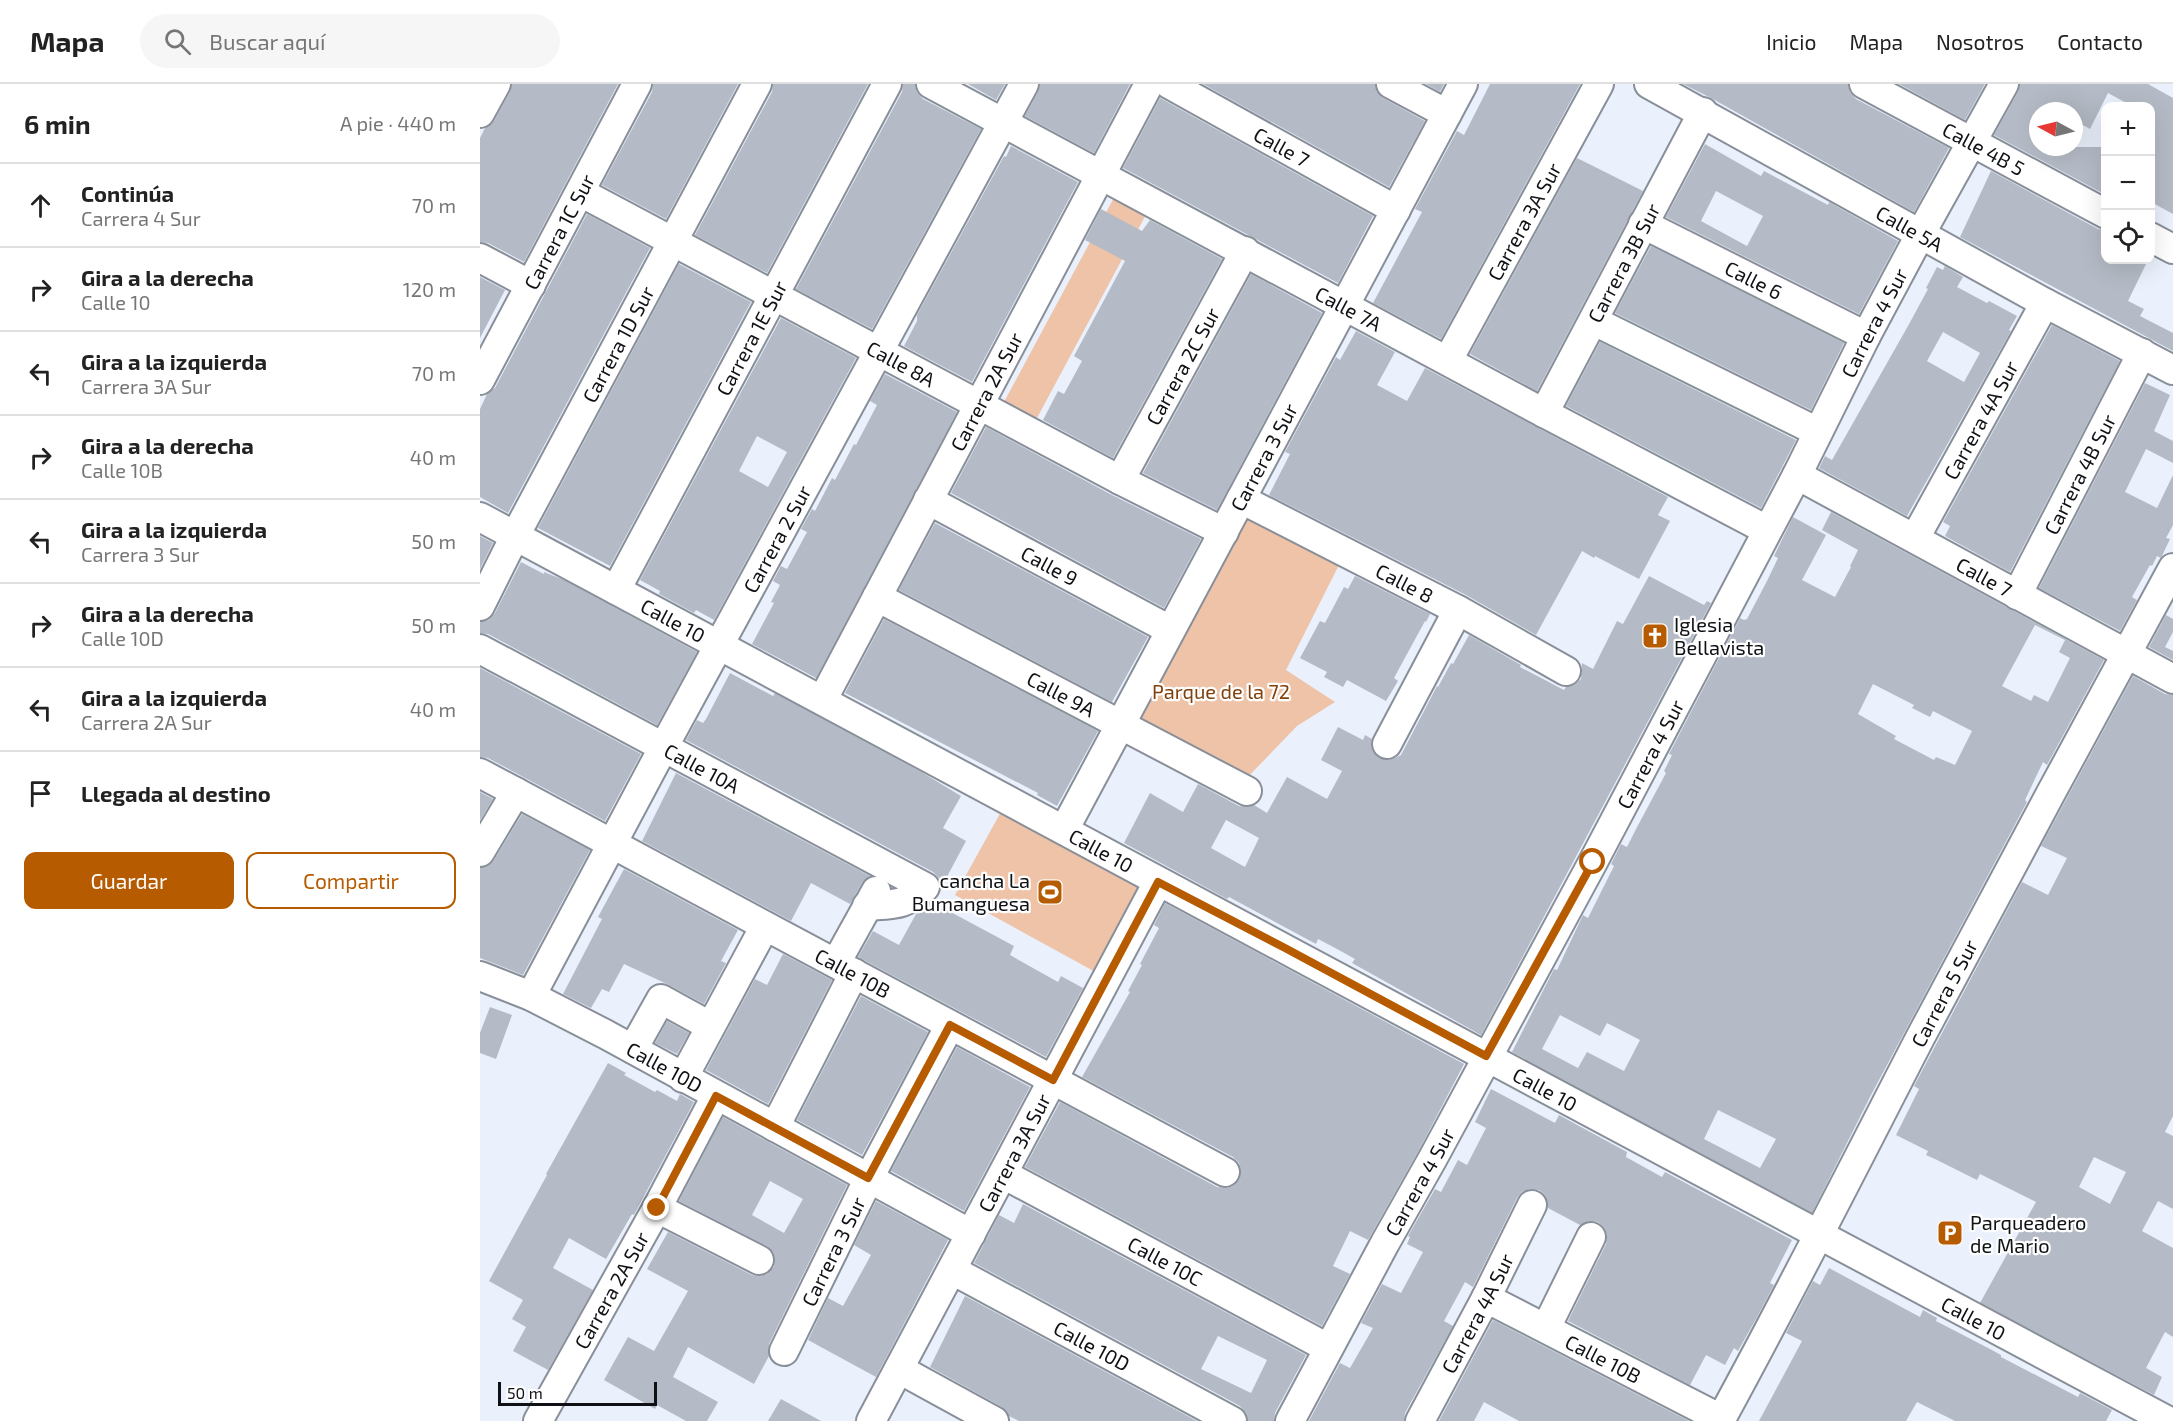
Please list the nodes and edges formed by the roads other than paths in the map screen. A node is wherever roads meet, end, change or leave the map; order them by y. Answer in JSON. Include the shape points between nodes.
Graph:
{"nodes":[{"id":1,"x":496,"y":84,"type":"edge"},
{"id":2,"x":637,"y":84,"type":"edge"},
{"id":3,"x":757,"y":84,"type":"edge"},
{"id":4,"x":887,"y":84,"type":"edge"},
{"id":5,"x":931,"y":84,"type":"edge"},
{"id":6,"x":1024,"y":84,"type":"edge"},
{"id":7,"x":1149,"y":84,"type":"edge"},
{"id":8,"x":1169,"y":84,"type":"edge"},
{"id":9,"x":1390,"y":84,"type":"edge"},
{"id":10,"x":1463,"y":84,"type":"edge"},
{"id":11,"x":1599,"y":84,"type":"edge"},
{"id":12,"x":1649,"y":84,"type":"edge"},
{"id":13,"x":1864,"y":84,"type":"edge"},
{"id":14,"x":2004,"y":84,"type":"edge"},
{"id":15,"x":1703,"y":112,"type":"junction"},
{"id":16,"x":480,"y":113,"type":"edge"},
{"id":17,"x":1447,"y":114,"type":"junction"},
{"id":18,"x":1003,"y":123,"type":"junction"},
{"id":19,"x":1971,"y":142,"type":"junction"},
{"id":20,"x":1101,"y":174,"type":"junction"},
{"id":21,"x":580,"y":192,"type":"junction"},
{"id":22,"x":1396,"y":210,"type":"junction"},
{"id":23,"x":2101,"y":211,"type":"edge"},
{"id":24,"x":1643,"y":224,"type":"junction"},
{"id":25,"x":1921,"y":233,"type":"junction"},
{"id":26,"x":2155,"y":239,"type":"edge"},
{"id":27,"x":671,"y":243,"type":"junction"},
{"id":28,"x":2173,"y":249,"type":"edge"},
{"id":29,"x":1245,"y":251,"type":"junction"},
{"id":30,"x":480,"y":258,"type":"edge"},
{"id":31,"x":531,"y":285,"type":"junction"},
{"id":32,"x":773,"y":296,"type":"junction"},
{"id":33,"x":2045,"y":303,"type":"junction"},
{"id":34,"x":1344,"y":306,"type":"junction"},
{"id":35,"x":1594,"y":321,"type":"junction"},
{"id":36,"x":1866,"y":336,"type":"junction"},
{"id":37,"x":878,"y":350,"type":"junction"},
{"id":38,"x":2142,"y":353,"type":"junction"},
{"id":39,"x":1448,"y":360,"type":"junction"},
{"id":40,"x":2173,"y":370,"type":"edge"},
{"id":41,"x":480,"y":380,"type":"edge"},
{"id":42,"x":980,"y":405,"type":"junction"},
{"id":43,"x":1544,"y":413,"type":"junction"},
{"id":44,"x":1818,"y":432,"type":"junction"},
{"id":45,"x":1797,"y":474,"type":"junction"},
{"id":46,"x":1120,"y":480,"type":"junction"},
{"id":47,"x":1241,"y":499,"type":"junction"},
{"id":48,"x":928,"y":500,"type":"junction"},
{"id":49,"x":480,"y":517,"type":"edge"},
{"id":50,"x":1767,"y":530,"type":"junction"},
{"id":51,"x":1224,"y":532,"type":"junction"},
{"id":52,"x":515,"y":536,"type":"junction"},
{"id":53,"x":1915,"y":538,"type":"junction"},
{"id":54,"x":2173,"y":568,"type":"edge"},
{"id":55,"x":616,"y":590,"type":"junction"},
{"id":56,"x":2018,"y":595,"type":"junction"},
{"id":57,"x":877,"y":597,"type":"junction"},
{"id":58,"x":480,"y":606,"type":"edge"},
{"id":59,"x":1458,"y":610,"type":"junction"},
{"id":60,"x":1170,"y":630,"type":"junction"},
{"id":61,"x":719,"y":645,"type":"junction"},
{"id":62,"x":480,"y":649,"type":"edge"},
{"id":63,"x":2126,"y":654,"type":"junction"},
{"id":64,"x":1566,"y":671,"type":"dead end"},
{"id":65,"x":2173,"y":679,"type":"edge"},
{"id":66,"x":822,"y":699,"type":"junction"},
{"id":67,"x":1120,"y":725,"type":"junction"},
{"id":68,"x":1387,"y":744,"type":"dead end"},
{"id":69,"x":663,"y":748,"type":"junction"},
{"id":70,"x":480,"y":773,"type":"edge"},
{"id":71,"x":1247,"y":791,"type":"dead end"},
{"id":72,"x":516,"y":792,"type":"junction"},
{"id":73,"x":1064,"y":830,"type":"junction"},
{"id":74,"x":612,"y":844,"type":"junction"},
{"id":75,"x":480,"y":852,"type":"edge"},
{"id":76,"x":889,"y":868,"type":"junction"},
{"id":77,"x":1158,"y":882,"type":"junction"},
{"id":78,"x":867,"y":906,"type":"junction"},
{"id":79,"x":765,"y":926,"type":"junction"},
{"id":80,"x":845,"y":968,"type":"junction"},
{"id":81,"x":480,"y":976,"type":"edge"},
{"id":82,"x":531,"y":996,"type":"junction"},
{"id":83,"x":950,"y":1025,"type":"junction"},
{"id":84,"x":710,"y":1026,"type":"junction"},
{"id":85,"x":633,"y":1050,"type":"junction"},
{"id":86,"x":1486,"y":1056,"type":"junction"},
{"id":87,"x":682,"y":1078,"type":"junction"},
{"id":88,"x":1053,"y":1080,"type":"junction"},
{"id":89,"x":716,"y":1096,"type":"junction"},
{"id":90,"x":775,"y":1127,"type":"junction"},
{"id":91,"x":1225,"y":1172,"type":"dead end"},
{"id":92,"x":1003,"y":1174,"type":"junction"},
{"id":93,"x":868,"y":1178,"type":"junction"},
{"id":94,"x":1532,"y":1205,"type":"dead end"},
{"id":95,"x":657,"y":1208,"type":"junction"},
{"id":96,"x":1818,"y":1233,"type":"junction"},
{"id":97,"x":971,"y":1234,"type":"junction"},
{"id":98,"x":1591,"y":1237,"type":"dead end"},
{"id":99,"x":759,"y":1260,"type":"dead end"},
{"id":100,"x":952,"y":1270,"type":"junction"},
{"id":101,"x":1486,"y":1298,"type":"junction"},
{"id":102,"x":1546,"y":1328,"type":"junction"},
{"id":103,"x":1328,"y":1348,"type":"junction"},
{"id":104,"x":784,"y":1351,"type":"dead end"},
{"id":105,"x":899,"y":1369,"type":"junction"},
{"id":106,"x":544,"y":1419,"type":"edge"},
{"id":107,"x":1720,"y":1420,"type":"edge"},
{"id":108,"x":871,"y":1421,"type":"edge"},
{"id":109,"x":994,"y":1421,"type":"edge"},
{"id":110,"x":1232,"y":1421,"type":"edge"},
{"id":111,"x":1290,"y":1421,"type":"edge"},
{"id":112,"x":1420,"y":1421,"type":"edge"},
{"id":113,"x":2166,"y":1421,"type":"edge"}],
"edges":[{"from":1,"to":16,"type":"street"},
{"from":2,"to":21,"type":"street","name":"Carrera 1C Sur"},
{"from":3,"to":27,"type":"street","name":"Carrera 1D Sur"},
{"from":4,"to":32,"type":"street","name":"Carrera 1E Sur"},
{"from":5,"to":18,"type":"street","name":"Calle 7A"},
{"from":6,"to":18,"type":"street","name":"Carrera 2 Sur"},
{"from":7,"to":20,"type":"street","name":"Carrera 2A Sur"},
{"from":8,"to":22,"type":"street","name":"Calle 7"},
{"from":9,"to":17,"type":"street"},
{"from":10,"to":17,"type":"street","name":"Carrera 3 Sur"},
{"from":11,"to":39,"type":"street","name":"Carrera 3A Sur"},
{"from":12,"to":15,"type":"street","name":"Calle 5A"},
{"from":13,"to":19,"type":"street","name":"Calle 4B 5"},
{"from":14,"to":19,"type":"street","name":"Carrera 4 Sur"},
{"from":15,"to":24,"type":"street","name":"Carrera 3B Sur"},
{"from":15,"to":25,"type":"street","name":"Calle 5A"},
{"from":17,"to":22,"type":"street","name":"Carrera 3 Sur"},
{"from":18,"to":20,"type":"street","name":"Calle 7A"},
{"from":18,"to":37,"type":"street","name":"Carrera 2 Sur"},
{"from":19,"to":23,"type":"street","name":"Calle 4B 5"},
{"from":19,"to":25,"type":"street","name":"Carrera 4 Sur"},
{"from":20,"to":29,"type":"street","name":"Calle 7A"},
{"from":20,"to":42,"type":"street","name":"Carrera 2A Sur"},
{"from":21,"to":27,"type":"street","name":"Calle 8A"},
{"from":21,"to":31,"type":"street","name":"Carrera 1C Sur"},
{"from":22,"to":34,"type":"street","name":"Carrera 3 Sur"},
{"from":24,"to":35,"type":"street","name":"Carrera 3B Sur"},
{"from":24,"to":36,"type":"street","name":"Calle 6"},
{"from":25,"to":33,"type":"street","name":"Calle 5A"},
{"from":25,"to":36,"type":"street","name":"Carrera 4 Sur"},
{"from":26,"to":28,"type":"street"},
{"from":27,"to":32,"type":"street","name":"Calle 8A"},
{"from":27,"to":52,"type":"street","name":"Carrera 1D Sur"},
{"from":29,"to":34,"type":"street","name":"Calle 7A"},
{"from":29,"to":46,"type":"street","name":"Carrera 2C Sur"},
{"from":30,"to":31,"type":"street"},
{"from":31,"to":41,"type":"street","name":"Carrera 1C Sur"},
{"from":32,"to":37,"type":"street","name":"Calle 8A"},
{"from":32,"to":55,"type":"street","name":"Carrera 1E Sur"},
{"from":33,"to":38,"type":"street","name":"Calle 5A"},
{"from":33,"to":53,"type":"street","name":"Carrera 4A Sur"},
{"from":34,"to":39,"type":"street","name":"Calle 7A"},
{"from":34,"to":47,"type":"street","name":"Carrera 3 Sur"},
{"from":35,"to":43,"type":"street","name":"Carrera 3B Sur"},
{"from":35,"to":44,"type":"street"},
{"from":36,"to":44,"type":"street","name":"Carrera 4 Sur"},
{"from":37,"to":42,"type":"street","name":"Calle 8A"},
{"from":37,"to":61,"type":"street","name":"Carrera 2 Sur"},
{"from":38,"to":40,"type":"street","name":"Calle 5A"},
{"from":38,"to":56,"type":"street","name":"Carrera 4B Sur"},
{"from":39,"to":43,"type":"street","name":"Calle 7A"},
{"from":42,"to":46,"type":"street","name":"Calle 8A"},
{"from":42,"to":48,"type":"street","name":"Carrera 2A Sur"},
{"from":43,"to":50,"type":"street","name":"Calle 7A"},
{"from":44,"to":45,"type":"street","name":"Carrera 4 Sur"},
{"from":45,"to":50,"type":"street","name":"Carrera 4 Sur"},
{"from":45,"to":53,"type":"street","name":"Calle 7"},
{"from":46,"to":51,"type":"street","name":"Calle 8A"},
{"from":47,"to":51,"type":"street","name":"Carrera 3 Sur"},
{"from":47,"to":59,"type":"street","name":"Calle 8"},
{"from":48,"to":57,"type":"street","name":"Carrera 2A Sur"},
{"from":48,"to":60,"type":"street","name":"Calle 9"},
{"from":49,"to":52,"type":"street","name":"Calle 10"},
{"from":50,"to":86,"type":"street","name":"Carrera 4 Sur","via":[[1588,872]]},
{"from":51,"to":60,"type":"street","name":"Carrera 3 Sur"},
{"from":52,"to":55,"type":"street","name":"Calle 10"},
{"from":52,"to":58,"type":"street","name":"Carrera 1D Sur"},
{"from":53,"to":56,"type":"street","name":"Calle 7"},
{"from":54,"to":63,"type":"street","name":"Carrera 5 Sur"},
{"from":55,"to":61,"type":"street","name":"Calle 10"},
{"from":56,"to":63,"type":"street","name":"Calle 7"},
{"from":57,"to":66,"type":"street","name":"Carrera 2A Sur"},
{"from":57,"to":67,"type":"street","name":"Calle 9A"},
{"from":59,"to":64,"type":"street","name":"Calle 8"},
{"from":59,"to":68,"type":"street"},
{"from":60,"to":67,"type":"street","name":"Carrera 3 Sur"},
{"from":61,"to":66,"type":"street","name":"Calle 10"},
{"from":61,"to":69,"type":"street","name":"Carrera 2 Sur"},
{"from":62,"to":69,"type":"street","name":"Calle 10A"},
{"from":63,"to":65,"type":"street","name":"Calle 7"},
{"from":63,"to":96,"type":"street","name":"Carrera 5 Sur"},
{"from":66,"to":73,"type":"street","name":"Calle 10"},
{"from":67,"to":71,"type":"street","name":"Calle 9A"},
{"from":67,"to":73,"type":"street","name":"Carrera 3 Sur"},
{"from":69,"to":74,"type":"street","name":"Carrera 2 Sur"},
{"from":69,"to":76,"type":"street","name":"Calle 10A"},
{"from":70,"to":72,"type":"street","name":"Calle 10B"},
{"from":72,"to":74,"type":"street","name":"Calle 10B"},
{"from":72,"to":75,"type":"street"},
{"from":73,"to":77,"type":"street","name":"Calle 10"},
{"from":74,"to":79,"type":"street","name":"Calle 10B"},
{"from":74,"to":82,"type":"street","name":"Carrera 2 Sur"},
{"from":76,"to":78,"type":"street"},
{"from":76,"to":78,"type":"street","name":"Calle 10A","via":[[925,887],[910,900]]},
{"from":77,"to":86,"type":"street","name":"Calle 10"},
{"from":77,"to":88,"type":"street","name":"Carrera 3A Sur"},
{"from":78,"to":80,"type":"street"},
{"from":79,"to":80,"type":"street","name":"Calle 10B"},
{"from":79,"to":84,"type":"street"},
{"from":80,"to":83,"type":"street","name":"Calle 10B"},
{"from":80,"to":90,"type":"street"},
{"from":81,"to":82,"type":"street","name":"Calle 10D"},
{"from":82,"to":85,"type":"street","name":"Calle 10D"},
{"from":83,"to":88,"type":"street","name":"Calle 10B"},
{"from":83,"to":93,"type":"street","name":"Carrera 3 Sur"},
{"from":84,"to":85,"type":"street","via":[[661,999]]},
{"from":84,"to":87,"type":"street"},
{"from":85,"to":87,"type":"street","name":"Calle 10D"},
{"from":86,"to":96,"type":"street","name":"Calle 10"},
{"from":86,"to":103,"type":"street","name":"Carrera 4 Sur"},
{"from":87,"to":89,"type":"street","name":"Calle 10D"},
{"from":88,"to":91,"type":"street","name":"Calle 10B"},
{"from":88,"to":92,"type":"street","name":"Carrera 3A Sur"},
{"from":89,"to":90,"type":"street","name":"Calle 10D"},
{"from":89,"to":95,"type":"street","name":"Carrera 2A Sur"},
{"from":90,"to":93,"type":"street","name":"Calle 10D"},
{"from":92,"to":97,"type":"street","name":"Carrera 3A Sur"},
{"from":92,"to":103,"type":"street","name":"Calle 10C"},
{"from":93,"to":97,"type":"street","name":"Calle 10D"},
{"from":93,"to":104,"type":"street","name":"Carrera 3 Sur"},
{"from":94,"to":101,"type":"street","name":"Carrera 4A Sur"},
{"from":95,"to":99,"type":"street"},
{"from":95,"to":106,"type":"street","name":"Carrera 2A Sur"},
{"from":96,"to":107,"type":"street","name":"Carrera 5 Sur"},
{"from":96,"to":113,"type":"street","name":"Calle 10"},
{"from":97,"to":100,"type":"street","name":"Carrera 3A Sur"},
{"from":98,"to":102,"type":"street"},
{"from":100,"to":105,"type":"street","name":"Carrera 3A Sur"},
{"from":100,"to":110,"type":"street","name":"Calle 10D"},
{"from":101,"to":102,"type":"street","name":"Calle 10B"},
{"from":101,"to":112,"type":"street","name":"Carrera 4A Sur"},
{"from":102,"to":107,"type":"street","name":"Calle 10B"},
{"from":103,"to":111,"type":"street","name":"Carrera 4 Sur"},
{"from":105,"to":108,"type":"street","name":"Carrera 3A Sur"},
{"from":105,"to":109,"type":"street"}]}
